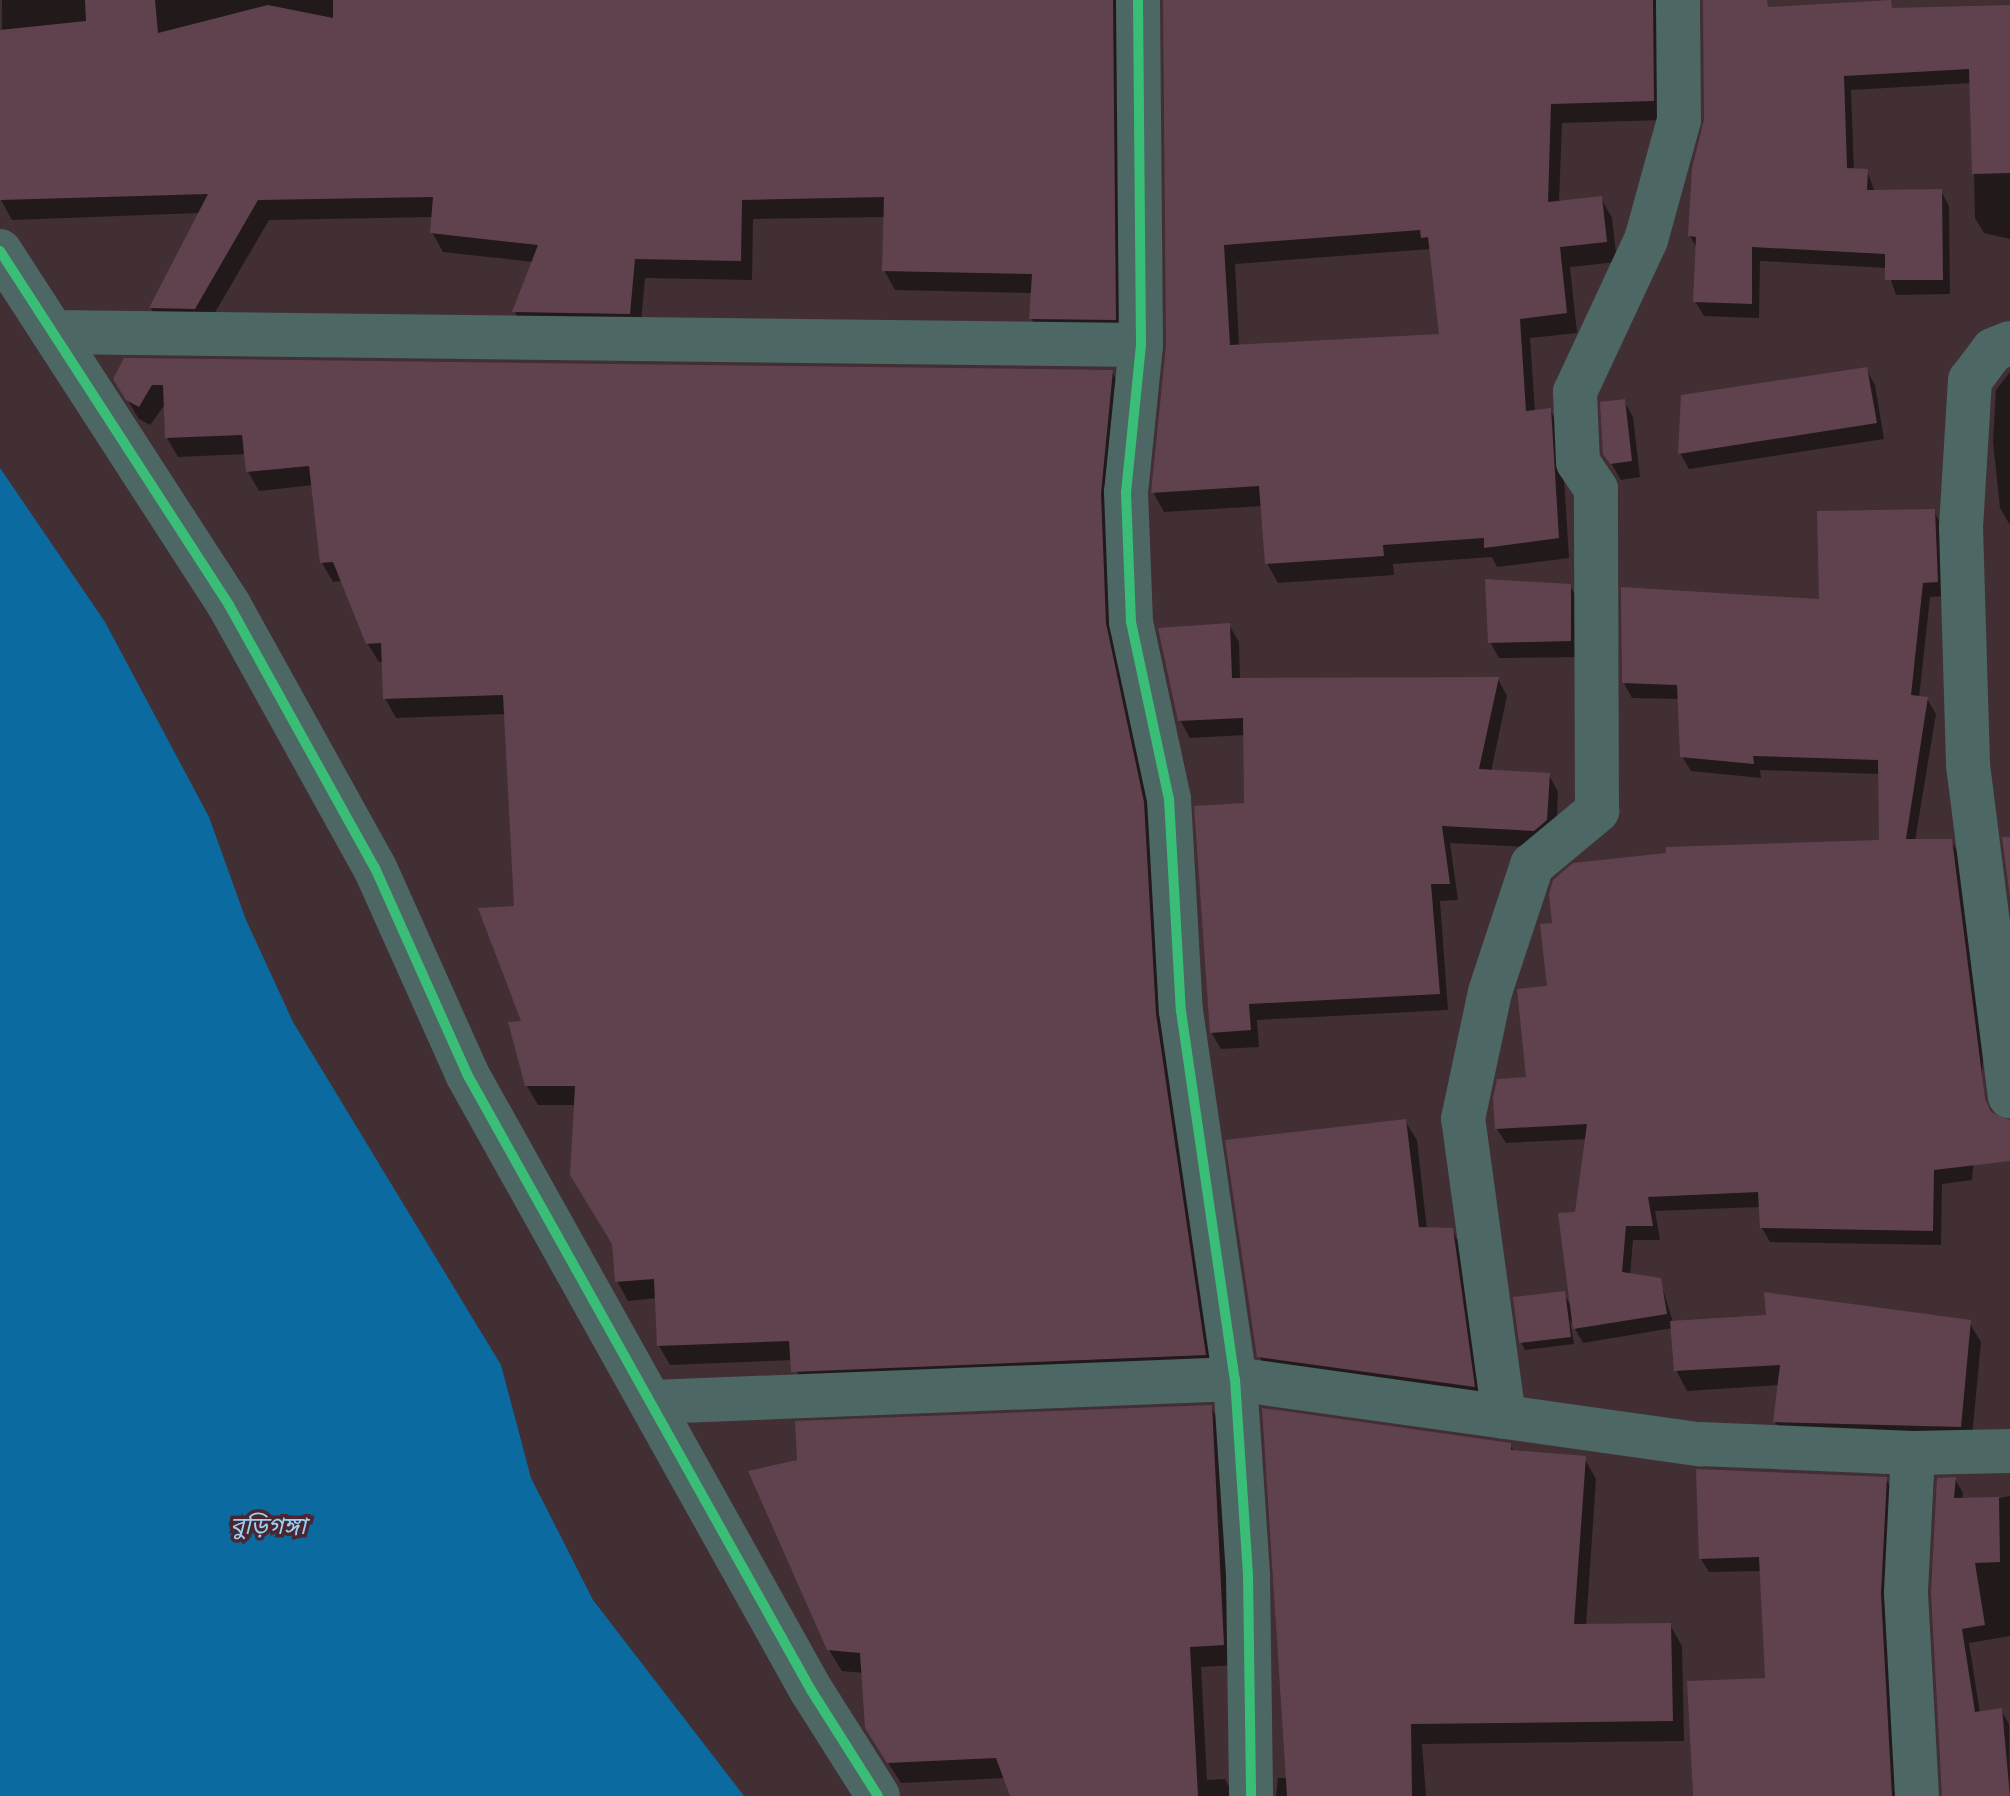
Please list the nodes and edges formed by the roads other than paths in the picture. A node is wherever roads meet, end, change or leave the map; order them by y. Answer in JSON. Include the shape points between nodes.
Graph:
{"nodes":[{"id":1,"x":1138,"y":0,"type":"edge"},
{"id":2,"x":1678,"y":0,"type":"edge"},
{"id":3,"x":0,"y":251,"type":"edge"},
{"id":4,"x":54,"y":332,"type":"junction"},
{"id":5,"x":2010,"y":343,"type":"edge"},
{"id":6,"x":1141,"y":345,"type":"junction"},
{"id":7,"x":2010,"y":1096,"type":"edge"},
{"id":8,"x":1235,"y":1379,"type":"junction"},
{"id":9,"x":653,"y":1402,"type":"junction"},
{"id":10,"x":1504,"y":1417,"type":"junction"},
{"id":11,"x":2010,"y":1451,"type":"edge"},
{"id":12,"x":1913,"y":1453,"type":"junction"},
{"id":13,"x":878,"y":1796,"type":"edge"},
{"id":14,"x":1251,"y":1796,"type":"edge"},
{"id":15,"x":1917,"y":1796,"type":"edge"}],
"edges":[{"from":1,"to":6,"type":"street"},
{"from":2,"to":10,"type":"street","via":[[1679,120],[1646,240],[1575,392],[1578,462],[1596,489],[1597,811],[1532,865],[1490,992],[1463,1119]]},
{"from":3,"to":4,"type":"street"},
{"from":4,"to":6,"type":"street"},
{"from":4,"to":9,"type":"street","via":[[244,633],[375,868],[467,1074]]},
{"from":5,"to":7,"type":"street","via":[[1993,350],[1970,380],[1961,527],[1968,765]]},
{"from":6,"to":8,"type":"street","via":[[1126,492],[1131,622],[1169,799],[1181,1011]]},
{"from":8,"to":9,"type":"street"},
{"from":8,"to":10,"type":"street"},
{"from":8,"to":14,"type":"street","via":[[1248,1575]]},
{"from":9,"to":13,"type":"street","via":[[811,1690]]},
{"from":10,"to":12,"type":"street","via":[[1700,1444]]},
{"from":11,"to":12,"type":"street"},
{"from":12,"to":15,"type":"street","via":[[1906,1593]]}]}
